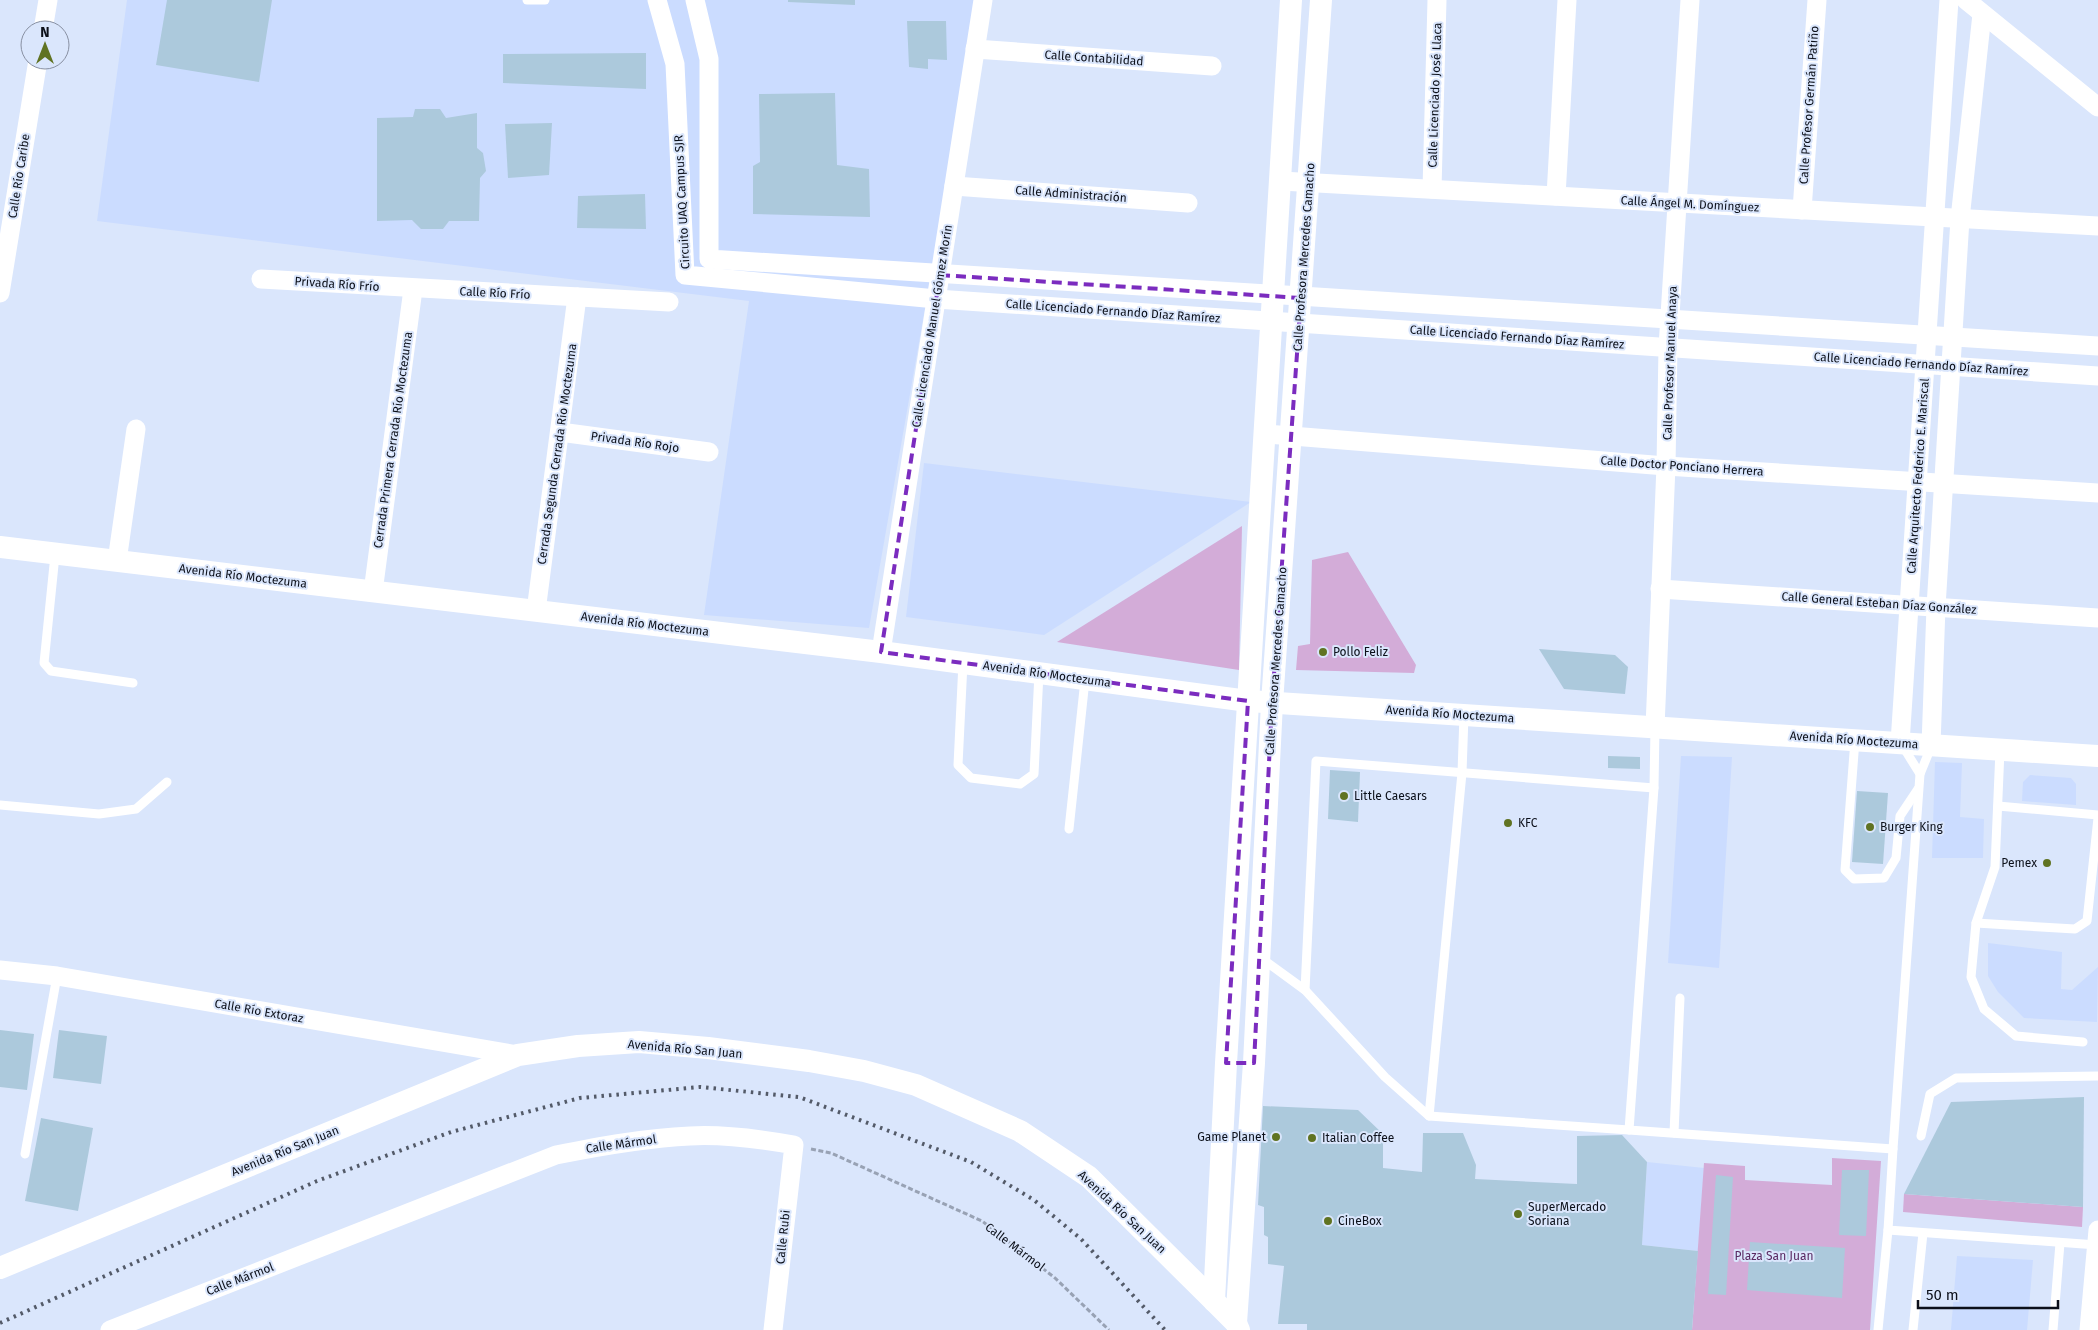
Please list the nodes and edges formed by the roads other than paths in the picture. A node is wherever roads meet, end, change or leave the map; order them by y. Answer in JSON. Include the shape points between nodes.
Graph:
{"nodes":[{"id":1,"x":48,"y":0,"type":"edge"},
{"id":2,"x":527,"y":0,"type":"edge"},
{"id":3,"x":545,"y":0,"type":"edge"},
{"id":4,"x":657,"y":0,"type":"edge"},
{"id":5,"x":695,"y":0,"type":"edge"},
{"id":6,"x":983,"y":0,"type":"edge"},
{"id":7,"x":1291,"y":0,"type":"edge"},
{"id":8,"x":1321,"y":0,"type":"edge"},
{"id":9,"x":1437,"y":0,"type":"edge"},
{"id":10,"x":1567,"y":0,"type":"edge"},
{"id":11,"x":1690,"y":0,"type":"edge"},
{"id":12,"x":1817,"y":0,"type":"edge"},
{"id":13,"x":1949,"y":0,"type":"edge"},
{"id":14,"x":1966,"y":0,"type":"edge"},
{"id":15,"x":1982,"y":14,"type":"junction"},
{"id":16,"x":45,"y":20,"type":"edge"},
{"id":17,"x":975,"y":49,"type":"junction"},
{"id":18,"x":1212,"y":66,"type":"dead end"},
{"id":19,"x":36,"y":70,"type":"edge"},
{"id":20,"x":2098,"y":106,"type":"edge"},
{"id":21,"x":1281,"y":181,"type":"junction"},
{"id":22,"x":1309,"y":182,"type":"junction"},
{"id":23,"x":954,"y":186,"type":"junction"},
{"id":24,"x":1432,"y":189,"type":"junction"},
{"id":25,"x":1556,"y":196,"type":"junction"},
{"id":26,"x":1188,"y":203,"type":"dead end"},
{"id":27,"x":1677,"y":203,"type":"junction"},
{"id":28,"x":1802,"y":210,"type":"junction"},
{"id":29,"x":1935,"y":217,"type":"junction"},
{"id":30,"x":1960,"y":218,"type":"junction"},
{"id":31,"x":2098,"y":226,"type":"edge"},
{"id":32,"x":940,"y":275,"type":"junction"},
{"id":33,"x":261,"y":279,"type":"dead end"},
{"id":34,"x":412,"y":289,"type":"junction"},
{"id":35,"x":0,"y":293,"type":"edge"},
{"id":36,"x":1274,"y":296,"type":"junction"},
{"id":37,"x":577,"y":297,"type":"junction"},
{"id":38,"x":1301,"y":298,"type":"junction"},
{"id":39,"x":936,"y":299,"type":"junction"},
{"id":40,"x":669,"y":302,"type":"dead end"},
{"id":41,"x":1670,"y":320,"type":"junction"},
{"id":42,"x":1273,"y":321,"type":"junction"},
{"id":43,"x":1299,"y":323,"type":"junction"},
{"id":44,"x":1927,"y":337,"type":"junction"},
{"id":45,"x":1952,"y":338,"type":"junction"},
{"id":46,"x":2098,"y":346,"type":"edge"},
{"id":47,"x":1668,"y":347,"type":"junction"},
{"id":48,"x":1925,"y":364,"type":"junction"},
{"id":49,"x":1951,"y":366,"type":"junction"},
{"id":50,"x":2098,"y":376,"type":"edge"},
{"id":51,"x":136,"y":429,"type":"dead end"},
{"id":52,"x":560,"y":432,"type":"junction"},
{"id":53,"x":1266,"y":434,"type":"junction"},
{"id":54,"x":1291,"y":436,"type":"junction"},
{"id":55,"x":710,"y":452,"type":"dead end"},
{"id":56,"x":1666,"y":466,"type":"junction"},
{"id":57,"x":1918,"y":480,"type":"junction"},
{"id":58,"x":1944,"y":482,"type":"junction"},
{"id":59,"x":2098,"y":493,"type":"edge"},
{"id":60,"x":0,"y":547,"type":"edge"},
{"id":61,"x":55,"y":554,"type":"junction"},
{"id":62,"x":117,"y":561,"type":"junction"},
{"id":63,"x":1660,"y":588,"type":"junction"},
{"id":64,"x":373,"y":592,"type":"junction"},
{"id":65,"x":1910,"y":605,"type":"junction"},
{"id":66,"x":1936,"y":607,"type":"junction"},
{"id":67,"x":536,"y":611,"type":"junction"},
{"id":68,"x":2098,"y":618,"type":"edge"},
{"id":69,"x":881,"y":652,"type":"junction"},
{"id":70,"x":963,"y":663,"type":"junction"},
{"id":71,"x":1039,"y":673,"type":"junction"},
{"id":72,"x":1085,"y":679,"type":"junction"},
{"id":73,"x":133,"y":683,"type":"dead end"},
{"id":74,"x":1248,"y":701,"type":"junction"},
{"id":75,"x":1272,"y":703,"type":"junction"},
{"id":76,"x":1464,"y":715,"type":"junction"},
{"id":77,"x":1655,"y":727,"type":"junction"},
{"id":78,"x":1855,"y":740,"type":"junction"},
{"id":79,"x":1900,"y":743,"type":"junction"},
{"id":80,"x":1931,"y":745,"type":"junction"},
{"id":81,"x":2000,"y":750,"type":"junction"},
{"id":82,"x":2098,"y":756,"type":"edge"},
{"id":83,"x":1462,"y":773,"type":"junction"},
{"id":84,"x":1920,"y":774,"type":"junction"},
{"id":85,"x":167,"y":782,"type":"dead end"},
{"id":86,"x":1654,"y":788,"type":"junction"},
{"id":87,"x":1918,"y":789,"type":"junction"},
{"id":88,"x":0,"y":804,"type":"edge"},
{"id":89,"x":1998,"y":806,"type":"junction"},
{"id":90,"x":2098,"y":817,"type":"edge"},
{"id":91,"x":1069,"y":828,"type":"dead end"},
{"id":92,"x":1976,"y":923,"type":"junction"},
{"id":93,"x":1259,"y":957,"type":"junction"},
{"id":94,"x":0,"y":970,"type":"edge"},
{"id":95,"x":57,"y":976,"type":"junction"},
{"id":96,"x":1304,"y":990,"type":"junction"},
{"id":97,"x":1680,"y":998,"type":"dead end"},
{"id":98,"x":2083,"y":1042,"type":"dead end"},
{"id":99,"x":518,"y":1055,"type":"junction"},
{"id":100,"x":1226,"y":1063,"type":"junction"},
{"id":101,"x":1254,"y":1063,"type":"junction"},
{"id":102,"x":2098,"y":1076,"type":"edge"},
{"id":103,"x":1429,"y":1116,"type":"junction"},
{"id":104,"x":1629,"y":1130,"type":"junction"},
{"id":105,"x":1674,"y":1133,"type":"junction"},
{"id":106,"x":1921,"y":1136,"type":"dead end"},
{"id":107,"x":794,"y":1145,"type":"joint"},
{"id":108,"x":1894,"y":1149,"type":"junction"},
{"id":109,"x":25,"y":1154,"type":"dead end"},
{"id":110,"x":1888,"y":1230,"type":"junction"},
{"id":111,"x":1923,"y":1233,"type":"junction"},
{"id":112,"x":2098,"y":1240,"type":"edge"},
{"id":113,"x":2060,"y":1243,"type":"junction"},
{"id":114,"x":0,"y":1268,"type":"edge"},
{"id":115,"x":1214,"y":1301,"type":"junction"},
{"id":116,"x":1237,"y":1327,"type":"edge"},
{"id":117,"x":110,"y":1330,"type":"edge"},
{"id":118,"x":773,"y":1330,"type":"edge"},
{"id":119,"x":1878,"y":1330,"type":"edge"},
{"id":120,"x":1913,"y":1330,"type":"edge"},
{"id":121,"x":2053,"y":1330,"type":"edge"},
{"id":122,"x":2089,"y":1330,"type":"edge"}],
"edges":[{"from":1,"to":16,"type":"street"},
{"from":2,"to":3,"type":"lane"},
{"from":4,"to":39,"type":"street","name":"Circuito UAQ Campus SJR","via":[[676,64],[685,275]]},
{"from":5,"to":32,"type":"street","name":"Circuito UAQ Campus SJR","via":[[709,59],[709,259]]},
{"from":6,"to":17,"type":"street","name":"Calle Licenciado Manuel Gómez Morín"},
{"from":7,"to":21,"type":"street","name":"Calle Profesora Mercedes Camacho"},
{"from":8,"to":22,"type":"street","name":"Calle Profesora Mercedes Camacho"},
{"from":9,"to":24,"type":"street","name":"Calle Licenciado José Llaca"},
{"from":10,"to":25,"type":"street"},
{"from":11,"to":27,"type":"street","name":"Calle Profesor Manuel Anaya"},
{"from":12,"to":28,"type":"street","name":"Calle Profesor Germán Patiño"},
{"from":13,"to":29,"type":"street","name":"Calle Arquitecto Federico E. Mariscal"},
{"from":14,"to":15,"type":"street"},
{"from":15,"to":20,"type":"street"},
{"from":15,"to":30,"type":"street","name":"Calle Arquitecto Federico E. Mariscal"},
{"from":17,"to":18,"type":"street","name":"Calle Contabilidad"},
{"from":17,"to":23,"type":"street","name":"Calle Licenciado Manuel Gómez Morín"},
{"from":19,"to":35,"type":"street","name":"Calle Río Caribe"},
{"from":21,"to":22,"type":"street","name":"Calle Ángel M. Domínguez"},
{"from":21,"to":36,"type":"street","name":"Calle Profesora Mercedes Camacho"},
{"from":22,"to":24,"type":"street","name":"Calle Ángel M. Domínguez"},
{"from":22,"to":38,"type":"street","name":"Calle Profesora Mercedes Camacho"},
{"from":23,"to":26,"type":"street","name":"Calle Administración"},
{"from":23,"to":32,"type":"street","name":"Calle Licenciado Manuel Gómez Morín"},
{"from":24,"to":25,"type":"street","name":"Calle Ángel M. Domínguez"},
{"from":25,"to":27,"type":"street","name":"Calle Ángel M. Domínguez"},
{"from":27,"to":28,"type":"street","name":"Calle Ángel M. Domínguez"},
{"from":27,"to":41,"type":"street","name":"Calle Profesor Manuel Anaya"},
{"from":28,"to":29,"type":"street","name":"Calle Ángel M. Domínguez"},
{"from":29,"to":30,"type":"street","name":"Calle Ángel M. Domínguez"},
{"from":29,"to":44,"type":"street","name":"Calle Arquitecto Federico E. Mariscal"},
{"from":30,"to":31,"type":"street","name":"Calle Ángel M. Domínguez"},
{"from":30,"to":45,"type":"street","name":"Calle Arquitecto Federico E. Mariscal"},
{"from":32,"to":36,"type":"street","name":"Calle Licenciado Fernando Díaz Ramírez"},
{"from":32,"to":39,"type":"street","name":"Calle Licenciado Manuel Gómez Morín"},
{"from":33,"to":34,"type":"street","name":"Privada Río Frío"},
{"from":34,"to":37,"type":"street","name":"Calle Río Frío"},
{"from":34,"to":64,"type":"street","name":"Cerrada Primera Cerrada Río Moctezuma"},
{"from":36,"to":38,"type":"street","name":"Calle Licenciado Fernando Díaz Ramírez"},
{"from":36,"to":42,"type":"street","name":"Calle Profesora Mercedes Camacho"},
{"from":37,"to":40,"type":"street","name":"Calle Río Frío"},
{"from":37,"to":52,"type":"street","name":"Cerrada Segunda Cerrada Río Moctezuma"},
{"from":38,"to":41,"type":"street","name":"Calle Licenciado Fernando Díaz Ramírez"},
{"from":38,"to":43,"type":"street","name":"Calle Profesora Mercedes Camacho"},
{"from":39,"to":42,"type":"street","name":"Calle Licenciado Fernando Díaz Ramírez"},
{"from":39,"to":69,"type":"street","name":"Calle Licenciado Manuel Gómez Morín"},
{"from":41,"to":44,"type":"street","name":"Calle Licenciado Fernando Díaz Ramírez"},
{"from":41,"to":47,"type":"street","name":"Calle Profesor Manuel Anaya"},
{"from":42,"to":43,"type":"street","name":"Calle Licenciado Fernando Díaz Ramírez"},
{"from":42,"to":53,"type":"street","name":"Calle Profesora Mercedes Camacho"},
{"from":43,"to":47,"type":"street","name":"Calle Licenciado Fernando Díaz Ramírez"},
{"from":43,"to":54,"type":"street","name":"Calle Profesora Mercedes Camacho"},
{"from":44,"to":45,"type":"street","name":"Calle Licenciado Fernando Díaz Ramírez"},
{"from":44,"to":48,"type":"street","name":"Calle Arquitecto Federico E. Mariscal"},
{"from":45,"to":46,"type":"street","name":"Calle Licenciado Fernando Díaz Ramírez"},
{"from":45,"to":49,"type":"street","name":"Calle Arquitecto Federico E. Mariscal"},
{"from":47,"to":48,"type":"street","name":"Calle Licenciado Fernando Díaz Ramírez"},
{"from":47,"to":56,"type":"street","name":"Calle Profesor Manuel Anaya"},
{"from":48,"to":49,"type":"street","name":"Calle Licenciado Fernando Díaz Ramírez"},
{"from":48,"to":57,"type":"street","name":"Calle Arquitecto Federico E. Mariscal"},
{"from":49,"to":50,"type":"street","name":"Calle Licenciado Fernando Díaz Ramírez"},
{"from":49,"to":58,"type":"street","name":"Calle Arquitecto Federico E. Mariscal"},
{"from":51,"to":62,"type":"street"},
{"from":52,"to":55,"type":"street","name":"Privada Río Rojo"},
{"from":52,"to":67,"type":"street","name":"Cerrada Segunda Cerrada Río Moctezuma"},
{"from":53,"to":54,"type":"street","name":"Calle Doctor Ponciano Herrera"},
{"from":53,"to":74,"type":"street","name":"Calle Profesora Mercedes Camacho"},
{"from":54,"to":56,"type":"street","name":"Calle Doctor Ponciano Herrera"},
{"from":54,"to":75,"type":"street","name":"Calle Profesora Mercedes Camacho"},
{"from":56,"to":57,"type":"street","name":"Calle Doctor Ponciano Herrera"},
{"from":56,"to":63,"type":"street","name":"Calle Profesor Manuel Anaya"},
{"from":57,"to":58,"type":"street","name":"Calle Doctor Ponciano Herrera"},
{"from":57,"to":65,"type":"street","name":"Calle Arquitecto Federico E. Mariscal"},
{"from":58,"to":59,"type":"street","name":"Calle Doctor Ponciano Herrera"},
{"from":58,"to":66,"type":"street","name":"Calle Arquitecto Federico E. Mariscal"},
{"from":60,"to":61,"type":"street","name":"Avenida Río Moctezuma"},
{"from":61,"to":62,"type":"street","name":"Avenida Río Moctezuma"},
{"from":61,"to":73,"type":"lane","via":[[44,663],[50,671]]},
{"from":62,"to":64,"type":"street","name":"Avenida Río Moctezuma"},
{"from":63,"to":65,"type":"street","name":"Calle General Esteban Díaz González"},
{"from":63,"to":77,"type":"street","name":"Calle Profesor Manuel Anaya"},
{"from":64,"to":67,"type":"street","name":"Avenida Río Moctezuma"},
{"from":65,"to":66,"type":"street","name":"Calle General Esteban Díaz González"},
{"from":65,"to":79,"type":"street","name":"Calle Arquitecto Federico E. Mariscal"},
{"from":66,"to":68,"type":"street","name":"Calle General Esteban Díaz González"},
{"from":66,"to":80,"type":"street","name":"Calle Arquitecto Federico E. Mariscal"},
{"from":67,"to":69,"type":"street","name":"Avenida Río Moctezuma"},
{"from":69,"to":70,"type":"street","name":"Avenida Río Moctezuma"},
{"from":70,"to":71,"type":"street","name":"Avenida Río Moctezuma"},
{"from":70,"to":71,"type":"lane","via":[[958,765],[971,778],[1020,784],[1034,774]]},
{"from":71,"to":72,"type":"street","name":"Avenida Río Moctezuma"},
{"from":72,"to":74,"type":"street","name":"Avenida Río Moctezuma"},
{"from":72,"to":91,"type":"lane"},
{"from":74,"to":75,"type":"street","name":"Avenida Río Moctezuma"},
{"from":74,"to":100,"type":"street","name":"Calle Profesora Mercedes Camacho"},
{"from":75,"to":76,"type":"street","name":"Avenida Río Moctezuma"},
{"from":75,"to":93,"type":"street","name":"Calle Profesora Mercedes Camacho"},
{"from":76,"to":77,"type":"street","name":"Avenida Río Moctezuma"},
{"from":76,"to":83,"type":"lane"},
{"from":77,"to":78,"type":"street","name":"Avenida Río Moctezuma"},
{"from":77,"to":86,"type":"lane"},
{"from":78,"to":79,"type":"street","name":"Avenida Río Moctezuma"},
{"from":78,"to":87,"type":"lane","via":[[1845,870],[1854,880],[1884,878],[1896,858],[1900,816]]},
{"from":79,"to":80,"type":"street","name":"Avenida Río Moctezuma"},
{"from":79,"to":84,"type":"lane"},
{"from":80,"to":81,"type":"street","name":"Avenida Río Moctezuma"},
{"from":80,"to":84,"type":"lane"},
{"from":81,"to":82,"type":"street","name":"Avenida Río Moctezuma"},
{"from":81,"to":89,"type":"lane"},
{"from":83,"to":86,"type":"lane"},
{"from":83,"to":96,"type":"lane","via":[[1316,761]]},
{"from":83,"to":103,"type":"lane"},
{"from":84,"to":87,"type":"lane"},
{"from":85,"to":88,"type":"lane","via":[[136,809],[99,814]]},
{"from":86,"to":104,"type":"lane"},
{"from":87,"to":108,"type":"lane"},
{"from":89,"to":90,"type":"lane"},
{"from":89,"to":92,"type":"lane","via":[[1996,867]]},
{"from":90,"to":92,"type":"lane","via":[[2087,920],[2076,929]]},
{"from":92,"to":98,"type":"lane","via":[[1970,977],[1984,1008],[2016,1036]]},
{"from":93,"to":96,"type":"lane"},
{"from":93,"to":101,"type":"street","name":"Calle Profesora Mercedes Camacho"},
{"from":94,"to":95,"type":"street","name":"Calle Río Extoraz"},
{"from":95,"to":99,"type":"street","name":"Calle Río Extoraz"},
{"from":95,"to":109,"type":"lane"},
{"from":96,"to":103,"type":"lane","via":[[1385,1077]]},
{"from":97,"to":105,"type":"lane"},
{"from":99,"to":114,"type":"street","name":"Avenida Río San Juan"},
{"from":99,"to":115,"type":"street","name":"Avenida Río San Juan","via":[[638,1042],[808,1061],[916,1085],[1020,1131],[1089,1177]]},
{"from":100,"to":101,"type":"street"},
{"from":100,"to":115,"type":"street","name":"Calle Profesora Mercedes Camacho"},
{"from":101,"to":116,"type":"street","name":"Calle Profesora Mercedes Camacho"},
{"from":102,"to":106,"type":"lane","via":[[1956,1078],[1930,1094]]},
{"from":103,"to":104,"type":"lane"},
{"from":104,"to":105,"type":"lane"},
{"from":105,"to":108,"type":"lane"},
{"from":107,"to":117,"type":"street","name":"Calle Mármol","via":[[749,1138],[691,1136],[618,1142],[556,1155]]},
{"from":107,"to":118,"type":"street","name":"Calle Rubi"},
{"from":108,"to":110,"type":"lane"},
{"from":110,"to":111,"type":"lane"},
{"from":110,"to":119,"type":"lane"},
{"from":111,"to":113,"type":"lane"},
{"from":111,"to":120,"type":"lane"},
{"from":112,"to":113,"type":"lane"},
{"from":112,"to":122,"type":"street"},
{"from":113,"to":121,"type":"lane"},
{"from":115,"to":116,"type":"street","name":"Avenida Río San Juan"}]}
